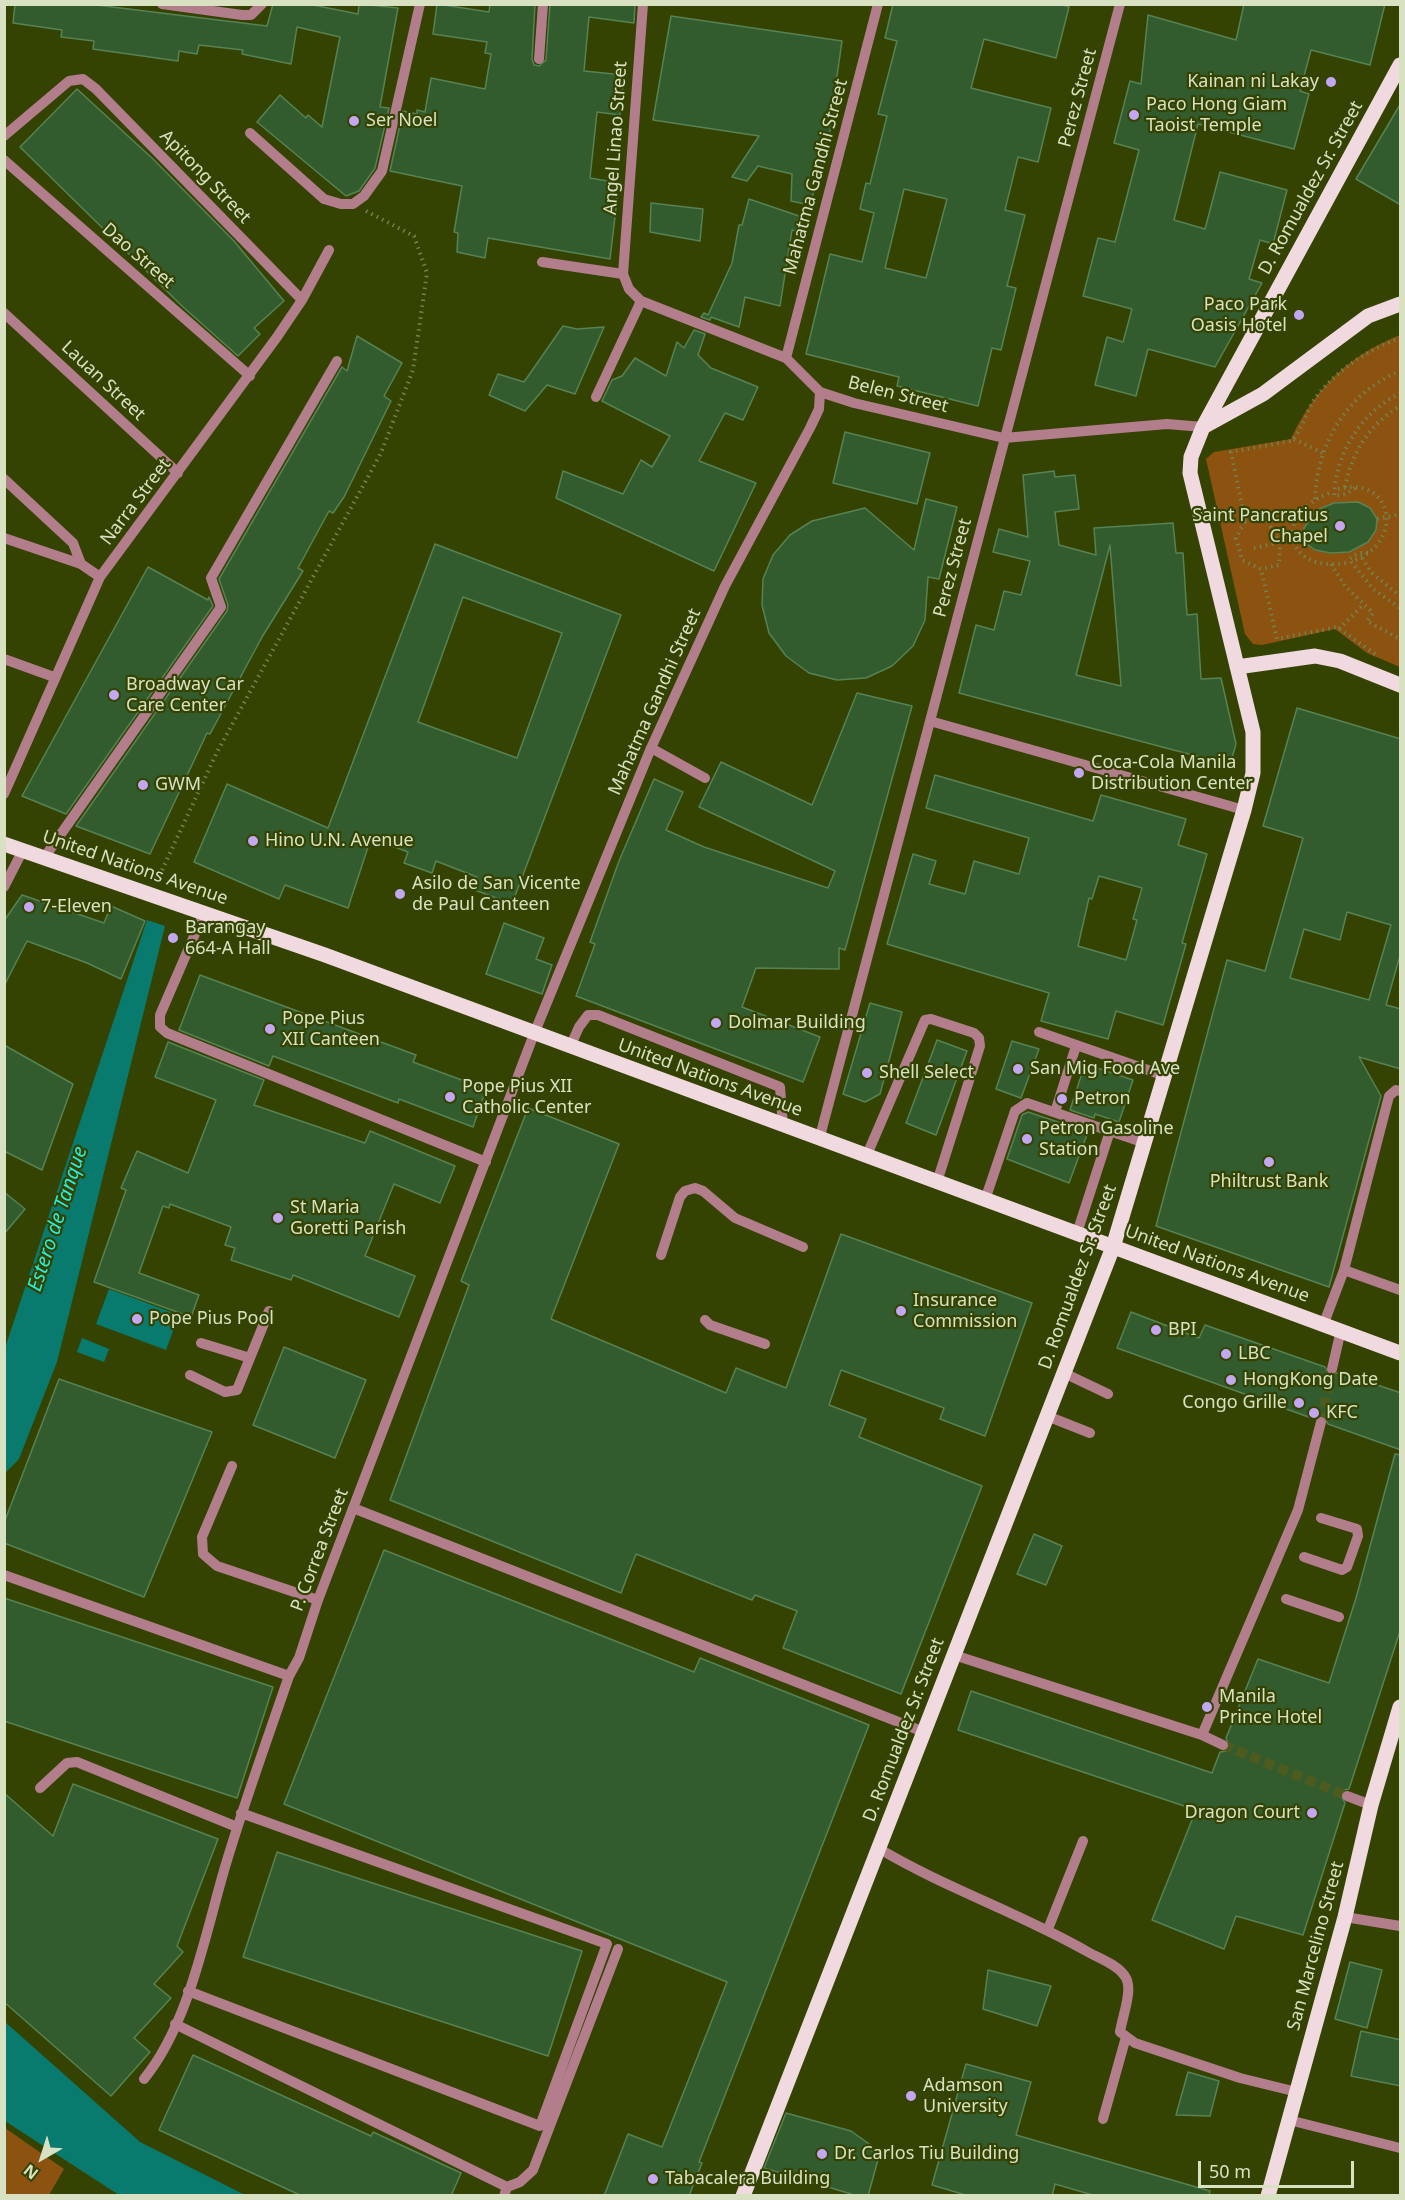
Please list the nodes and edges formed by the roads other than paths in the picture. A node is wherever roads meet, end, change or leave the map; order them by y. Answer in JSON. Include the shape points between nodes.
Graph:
{"nodes":[{"id":1,"x":162,"y":4,"type":"edge"},
{"id":2,"x":262,"y":4,"type":"edge"},
{"id":3,"x":420,"y":4,"type":"edge"},
{"id":4,"x":543,"y":4,"type":"edge"},
{"id":5,"x":643,"y":4,"type":"edge"},
{"id":6,"x":878,"y":4,"type":"edge"},
{"id":7,"x":1120,"y":4,"type":"edge"},
{"id":8,"x":538,"y":58,"type":"dead end"},
{"id":9,"x":1401,"y":65,"type":"edge"},
{"id":10,"x":250,"y":133,"type":"dead end"},
{"id":11,"x":4,"y":136,"type":"edge"},
{"id":12,"x":4,"y":160,"type":"edge"},
{"id":13,"x":329,"y":250,"type":"dead end"},
{"id":14,"x":542,"y":262,"type":"dead end"},
{"id":15,"x":623,"y":274,"type":"junction"},
{"id":16,"x":302,"y":300,"type":"junction"},
{"id":17,"x":641,"y":301,"type":"junction"},
{"id":18,"x":1401,"y":304,"type":"edge"},
{"id":19,"x":4,"y":312,"type":"edge"},
{"id":20,"x":786,"y":358,"type":"junction"},
{"id":21,"x":337,"y":361,"type":"dead end"},
{"id":22,"x":250,"y":376,"type":"junction"},
{"id":23,"x":820,"y":392,"type":"junction"},
{"id":24,"x":596,"y":397,"type":"dead end"},
{"id":25,"x":1203,"y":428,"type":"junction"},
{"id":26,"x":1004,"y":438,"type":"junction"},
{"id":27,"x":178,"y":473,"type":"junction"},
{"id":28,"x":4,"y":479,"type":"edge"},
{"id":29,"x":4,"y":538,"type":"edge"},
{"id":30,"x":81,"y":564,"type":"junction"},
{"id":31,"x":100,"y":577,"type":"junction"},
{"id":32,"x":4,"y":659,"type":"edge"},
{"id":33,"x":1237,"y":667,"type":"junction"},
{"id":34,"x":54,"y":677,"type":"junction"},
{"id":35,"x":1401,"y":685,"type":"edge"},
{"id":36,"x":930,"y":721,"type":"junction"},
{"id":37,"x":651,"y":748,"type":"junction"},
{"id":38,"x":705,"y":778,"type":"dead end"},
{"id":39,"x":4,"y":794,"type":"edge"},
{"id":40,"x":1244,"y":810,"type":"junction"},
{"id":41,"x":4,"y":844,"type":"edge"},
{"id":42,"x":23,"y":850,"type":"junction"},
{"id":43,"x":44,"y":858,"type":"junction"},
{"id":44,"x":5,"y":885,"type":"edge"},
{"id":45,"x":204,"y":913,"type":"junction"},
{"id":46,"x":1039,"y":1032,"type":"dead end"},
{"id":47,"x":534,"y":1034,"type":"junction"},
{"id":48,"x":1076,"y":1046,"type":"junction"},
{"id":49,"x":570,"y":1047,"type":"junction"},
{"id":50,"x":1166,"y":1076,"type":"junction"},
{"id":51,"x":1401,"y":1091,"type":"edge"},
{"id":52,"x":1055,"y":1112,"type":"junction"},
{"id":53,"x":783,"y":1126,"type":"junction"},
{"id":54,"x":1110,"y":1131,"type":"junction"},
{"id":55,"x":819,"y":1140,"type":"junction"},
{"id":56,"x":1145,"y":1143,"type":"junction"},
{"id":57,"x":866,"y":1157,"type":"junction"},
{"id":58,"x":486,"y":1162,"type":"junction"},
{"id":59,"x":937,"y":1182,"type":"junction"},
{"id":60,"x":985,"y":1200,"type":"junction"},
{"id":61,"x":1077,"y":1233,"type":"junction"},
{"id":62,"x":803,"y":1247,"type":"dead end"},
{"id":63,"x":1113,"y":1247,"type":"junction"},
{"id":64,"x":661,"y":1255,"type":"dead end"},
{"id":65,"x":1344,"y":1270,"type":"junction"},
{"id":66,"x":1401,"y":1290,"type":"edge"},
{"id":67,"x":269,"y":1311,"type":"dead end"},
{"id":68,"x":705,"y":1320,"type":"dead end"},
{"id":69,"x":1324,"y":1323,"type":"junction"},
{"id":70,"x":1341,"y":1330,"type":"junction"},
{"id":71,"x":201,"y":1343,"type":"dead end"},
{"id":72,"x":765,"y":1344,"type":"dead end"},
{"id":73,"x":1401,"y":1353,"type":"edge"},
{"id":74,"x":250,"y":1358,"type":"junction"},
{"id":75,"x":1332,"y":1370,"type":"tunnel mouth"},
{"id":76,"x":1064,"y":1373,"type":"junction"},
{"id":77,"x":190,"y":1375,"type":"dead end"},
{"id":78,"x":1108,"y":1394,"type":"dead end"},
{"id":79,"x":1047,"y":1416,"type":"junction"},
{"id":80,"x":1320,"y":1422,"type":"tunnel mouth"},
{"id":81,"x":1090,"y":1433,"type":"dead end"},
{"id":82,"x":232,"y":1466,"type":"dead end"},
{"id":83,"x":353,"y":1508,"type":"junction"},
{"id":84,"x":1321,"y":1518,"type":"dead end"},
{"id":85,"x":1304,"y":1557,"type":"dead end"},
{"id":86,"x":4,"y":1575,"type":"edge"},
{"id":87,"x":1286,"y":1599,"type":"dead end"},
{"id":88,"x":318,"y":1600,"type":"junction"},
{"id":89,"x":1339,"y":1617,"type":"dead end"},
{"id":90,"x":954,"y":1655,"type":"junction"},
{"id":91,"x":289,"y":1676,"type":"junction"},
{"id":92,"x":1401,"y":1707,"type":"edge"},
{"id":93,"x":924,"y":1732,"type":"junction"},
{"id":94,"x":1203,"y":1735,"type":"junction"},
{"id":95,"x":1223,"y":1745,"type":"tunnel mouth"},
{"id":96,"x":40,"y":1788,"type":"dead end"},
{"id":97,"x":1347,"y":1796,"type":"tunnel mouth"},
{"id":98,"x":1371,"y":1805,"type":"junction"},
{"id":99,"x":241,"y":1813,"type":"junction"},
{"id":100,"x":237,"y":1827,"type":"junction"},
{"id":101,"x":1083,"y":1841,"type":"dead end"},
{"id":102,"x":878,"y":1848,"type":"junction"},
{"id":103,"x":1345,"y":1917,"type":"junction"},
{"id":104,"x":1401,"y":1926,"type":"edge"},
{"id":105,"x":1048,"y":1929,"type":"junction"},
{"id":106,"x":618,"y":1949,"type":"dead end"},
{"id":107,"x":188,"y":1991,"type":"junction"},
{"id":108,"x":175,"y":2024,"type":"junction"},
{"id":109,"x":1126,"y":2037,"type":"junction"},
{"id":110,"x":144,"y":2079,"type":"dead end"},
{"id":111,"x":1297,"y":2092,"type":"junction"},
{"id":112,"x":1103,"y":2119,"type":"dead end"},
{"id":113,"x":1289,"y":2120,"type":"junction"},
{"id":114,"x":1401,"y":2148,"type":"edge"},
{"id":115,"x":506,"y":2191,"type":"edge"},
{"id":116,"x":743,"y":2196,"type":"edge"},
{"id":117,"x":1268,"y":2196,"type":"edge"}],
"edges":[{"from":1,"to":2,"type":"street","via":[[242,15],[250,15]]},
{"from":3,"to":10,"type":"street","via":[[382,171],[364,196],[353,204],[324,199]]},
{"from":4,"to":8,"type":"street"},
{"from":5,"to":15,"type":"street","name":"Angel Linao Street"},
{"from":6,"to":20,"type":"street","name":"Mahatma Gandhi Street"},
{"from":7,"to":26,"type":"street","name":"Perez Street"},
{"from":9,"to":25,"type":"main road","name":"D. Romualdez Sr. Street"},
{"from":11,"to":16,"type":"street","name":"Apitong Street","via":[[69,81],[83,79]]},
{"from":12,"to":22,"type":"street","name":"Dao Street"},
{"from":13,"to":16,"type":"street","name":"Narra Street"},
{"from":14,"to":15,"type":"street"},
{"from":15,"to":17,"type":"street","via":[[629,289]]},
{"from":16,"to":22,"type":"street","name":"Narra Street"},
{"from":17,"to":20,"type":"street","name":"Belen Street"},
{"from":17,"to":24,"type":"street"},
{"from":18,"to":25,"type":"main road","via":[[1368,316],[1263,394]]},
{"from":19,"to":27,"type":"street","name":"Lauan Street"},
{"from":20,"to":23,"type":"street","name":"Belen Street"},
{"from":21,"to":43,"type":"street","via":[[211,578],[221,607]]},
{"from":22,"to":27,"type":"street","name":"Narra Street"},
{"from":23,"to":26,"type":"street","name":"Belen Street"},
{"from":23,"to":37,"type":"street","name":"Mahatma Gandhi Street","via":[[819,409],[725,586]]},
{"from":25,"to":26,"type":"street","name":"Belen Street","via":[[1167,424]]},
{"from":25,"to":33,"type":"main road","name":"D. Romualdez Sr. Street","via":[[1191,456],[1190,473]]},
{"from":26,"to":36,"type":"street","name":"Perez Street"},
{"from":27,"to":31,"type":"street","name":"Narra Street"},
{"from":28,"to":30,"type":"street","via":[[73,543]]},
{"from":29,"to":30,"type":"street"},
{"from":30,"to":31,"type":"street"},
{"from":31,"to":34,"type":"street","name":"Narra Street"},
{"from":32,"to":34,"type":"street"},
{"from":33,"to":35,"type":"main road","via":[[1315,656],[1340,661]]},
{"from":33,"to":40,"type":"main road","name":"D. Romualdez Sr. Street","via":[[1253,732],[1253,773]]},
{"from":34,"to":39,"type":"street","name":"Narra Street"},
{"from":36,"to":40,"type":"street"},
{"from":36,"to":55,"type":"street","name":"Perez Street"},
{"from":37,"to":38,"type":"street"},
{"from":37,"to":47,"type":"street","name":"Mahatma Gandhi Street"},
{"from":40,"to":50,"type":"main road","name":"D. Romualdez Sr. Street"},
{"from":41,"to":42,"type":"main road","name":"United Nations Avenue"},
{"from":42,"to":43,"type":"main road","name":"United Nations Avenue"},
{"from":42,"to":44,"type":"street"},
{"from":43,"to":45,"type":"main road","name":"United Nations Avenue"},
{"from":45,"to":47,"type":"main road","name":"United Nations Avenue"},
{"from":45,"to":58,"type":"street","via":[[160,1014],[159,1027],[167,1034]]},
{"from":46,"to":48,"type":"street"},
{"from":47,"to":49,"type":"main road","name":"United Nations Avenue"},
{"from":47,"to":58,"type":"street","name":"P. Correa Street"},
{"from":48,"to":50,"type":"street"},
{"from":48,"to":52,"type":"street"},
{"from":49,"to":53,"type":"main road","name":"United Nations Avenue"},
{"from":49,"to":53,"type":"street","via":[[588,1015],[598,1015],[780,1087]]},
{"from":50,"to":56,"type":"main road","name":"D. Romualdez Sr. Street"},
{"from":51,"to":65,"type":"street","via":[[1389,1096]]},
{"from":52,"to":54,"type":"street"},
{"from":52,"to":60,"type":"street","via":[[1027,1102],[1015,1111]]},
{"from":53,"to":55,"type":"main road","name":"United Nations Avenue"},
{"from":54,"to":56,"type":"street"},
{"from":54,"to":61,"type":"street"},
{"from":55,"to":57,"type":"main road","name":"United Nations Avenue"},
{"from":56,"to":63,"type":"main road","name":"D. Romualdez Sr. Street"},
{"from":57,"to":59,"type":"main road","name":"United Nations Avenue"},
{"from":57,"to":59,"type":"street","via":[[925,1020],[974,1033],[980,1046]]},
{"from":58,"to":83,"type":"street","name":"P. Correa Street"},
{"from":59,"to":60,"type":"main road","name":"United Nations Avenue"},
{"from":60,"to":61,"type":"main road","name":"United Nations Avenue"},
{"from":61,"to":63,"type":"main road","name":"United Nations Avenue"},
{"from":62,"to":64,"type":"street","via":[[735,1218],[695,1188],[680,1197]]},
{"from":63,"to":69,"type":"main road","name":"United Nations Avenue"},
{"from":63,"to":76,"type":"main road","name":"D. Romualdez Sr. Street"},
{"from":65,"to":66,"type":"street"},
{"from":65,"to":69,"type":"street"},
{"from":67,"to":74,"type":"street"},
{"from":68,"to":72,"type":"street"},
{"from":69,"to":70,"type":"main road","name":"United Nations Avenue"},
{"from":70,"to":73,"type":"main road","name":"United Nations Avenue"},
{"from":70,"to":75,"type":"street"},
{"from":71,"to":74,"type":"street"},
{"from":74,"to":77,"type":"street","via":[[241,1383],[232,1393]]},
{"from":76,"to":78,"type":"street"},
{"from":76,"to":79,"type":"main road","name":"D. Romualdez Sr. Street"},
{"from":79,"to":81,"type":"street"},
{"from":79,"to":90,"type":"main road","name":"D. Romualdez Sr. Street"},
{"from":80,"to":94,"type":"street","via":[[1298,1510]]},
{"from":82,"to":88,"type":"street","via":[[202,1537],[203,1554],[217,1566]]},
{"from":83,"to":88,"type":"street","name":"P. Correa Street"},
{"from":83,"to":93,"type":"street"},
{"from":84,"to":85,"type":"street","via":[[1357,1529],[1347,1567],[1342,1570]]},
{"from":86,"to":91,"type":"street"},
{"from":87,"to":89,"type":"street"},
{"from":88,"to":91,"type":"street","name":"P. Correa Street"},
{"from":90,"to":93,"type":"main road","name":"D. Romualdez Sr. Street"},
{"from":90,"to":94,"type":"street"},
{"from":91,"to":99,"type":"street","name":"P. Correa Street"},
{"from":92,"to":98,"type":"main road","name":"San Marcelino Street"},
{"from":93,"to":102,"type":"main road","name":"D. Romualdez Sr. Street"},
{"from":94,"to":95,"type":"street"},
{"from":96,"to":100,"type":"street","via":[[67,1763],[77,1762]]},
{"from":97,"to":98,"type":"street"},
{"from":98,"to":103,"type":"main road","name":"San Marcelino Street"},
{"from":99,"to":100,"type":"street","name":"P. Correa Street"},
{"from":99,"to":107,"type":"street","via":[[608,1944],[540,2126]]},
{"from":100,"to":107,"type":"street","name":"P. Correa Street"},
{"from":101,"to":105,"type":"street"},
{"from":102,"to":105,"type":"street","via":[[906,1865]]},
{"from":102,"to":116,"type":"main road","name":"D. Romualdez Sr. Street"},
{"from":103,"to":104,"type":"street"},
{"from":103,"to":111,"type":"main road","name":"San Marcelino Street"},
{"from":105,"to":109,"type":"street","via":[[1118,1969],[1127,1979],[1120,2032]]},
{"from":106,"to":115,"type":"street","via":[[533,2170]]},
{"from":107,"to":108,"type":"street","name":"P. Correa Street"},
{"from":108,"to":110,"type":"street","name":"P. Correa Street","via":[[161,2058]]},
{"from":108,"to":115,"type":"street"},
{"from":109,"to":111,"type":"street","via":[[1239,2078]]},
{"from":109,"to":112,"type":"street"},
{"from":111,"to":113,"type":"main road","name":"San Marcelino Street"},
{"from":113,"to":114,"type":"street"},
{"from":113,"to":117,"type":"main road","name":"San Marcelino Street"}]}
